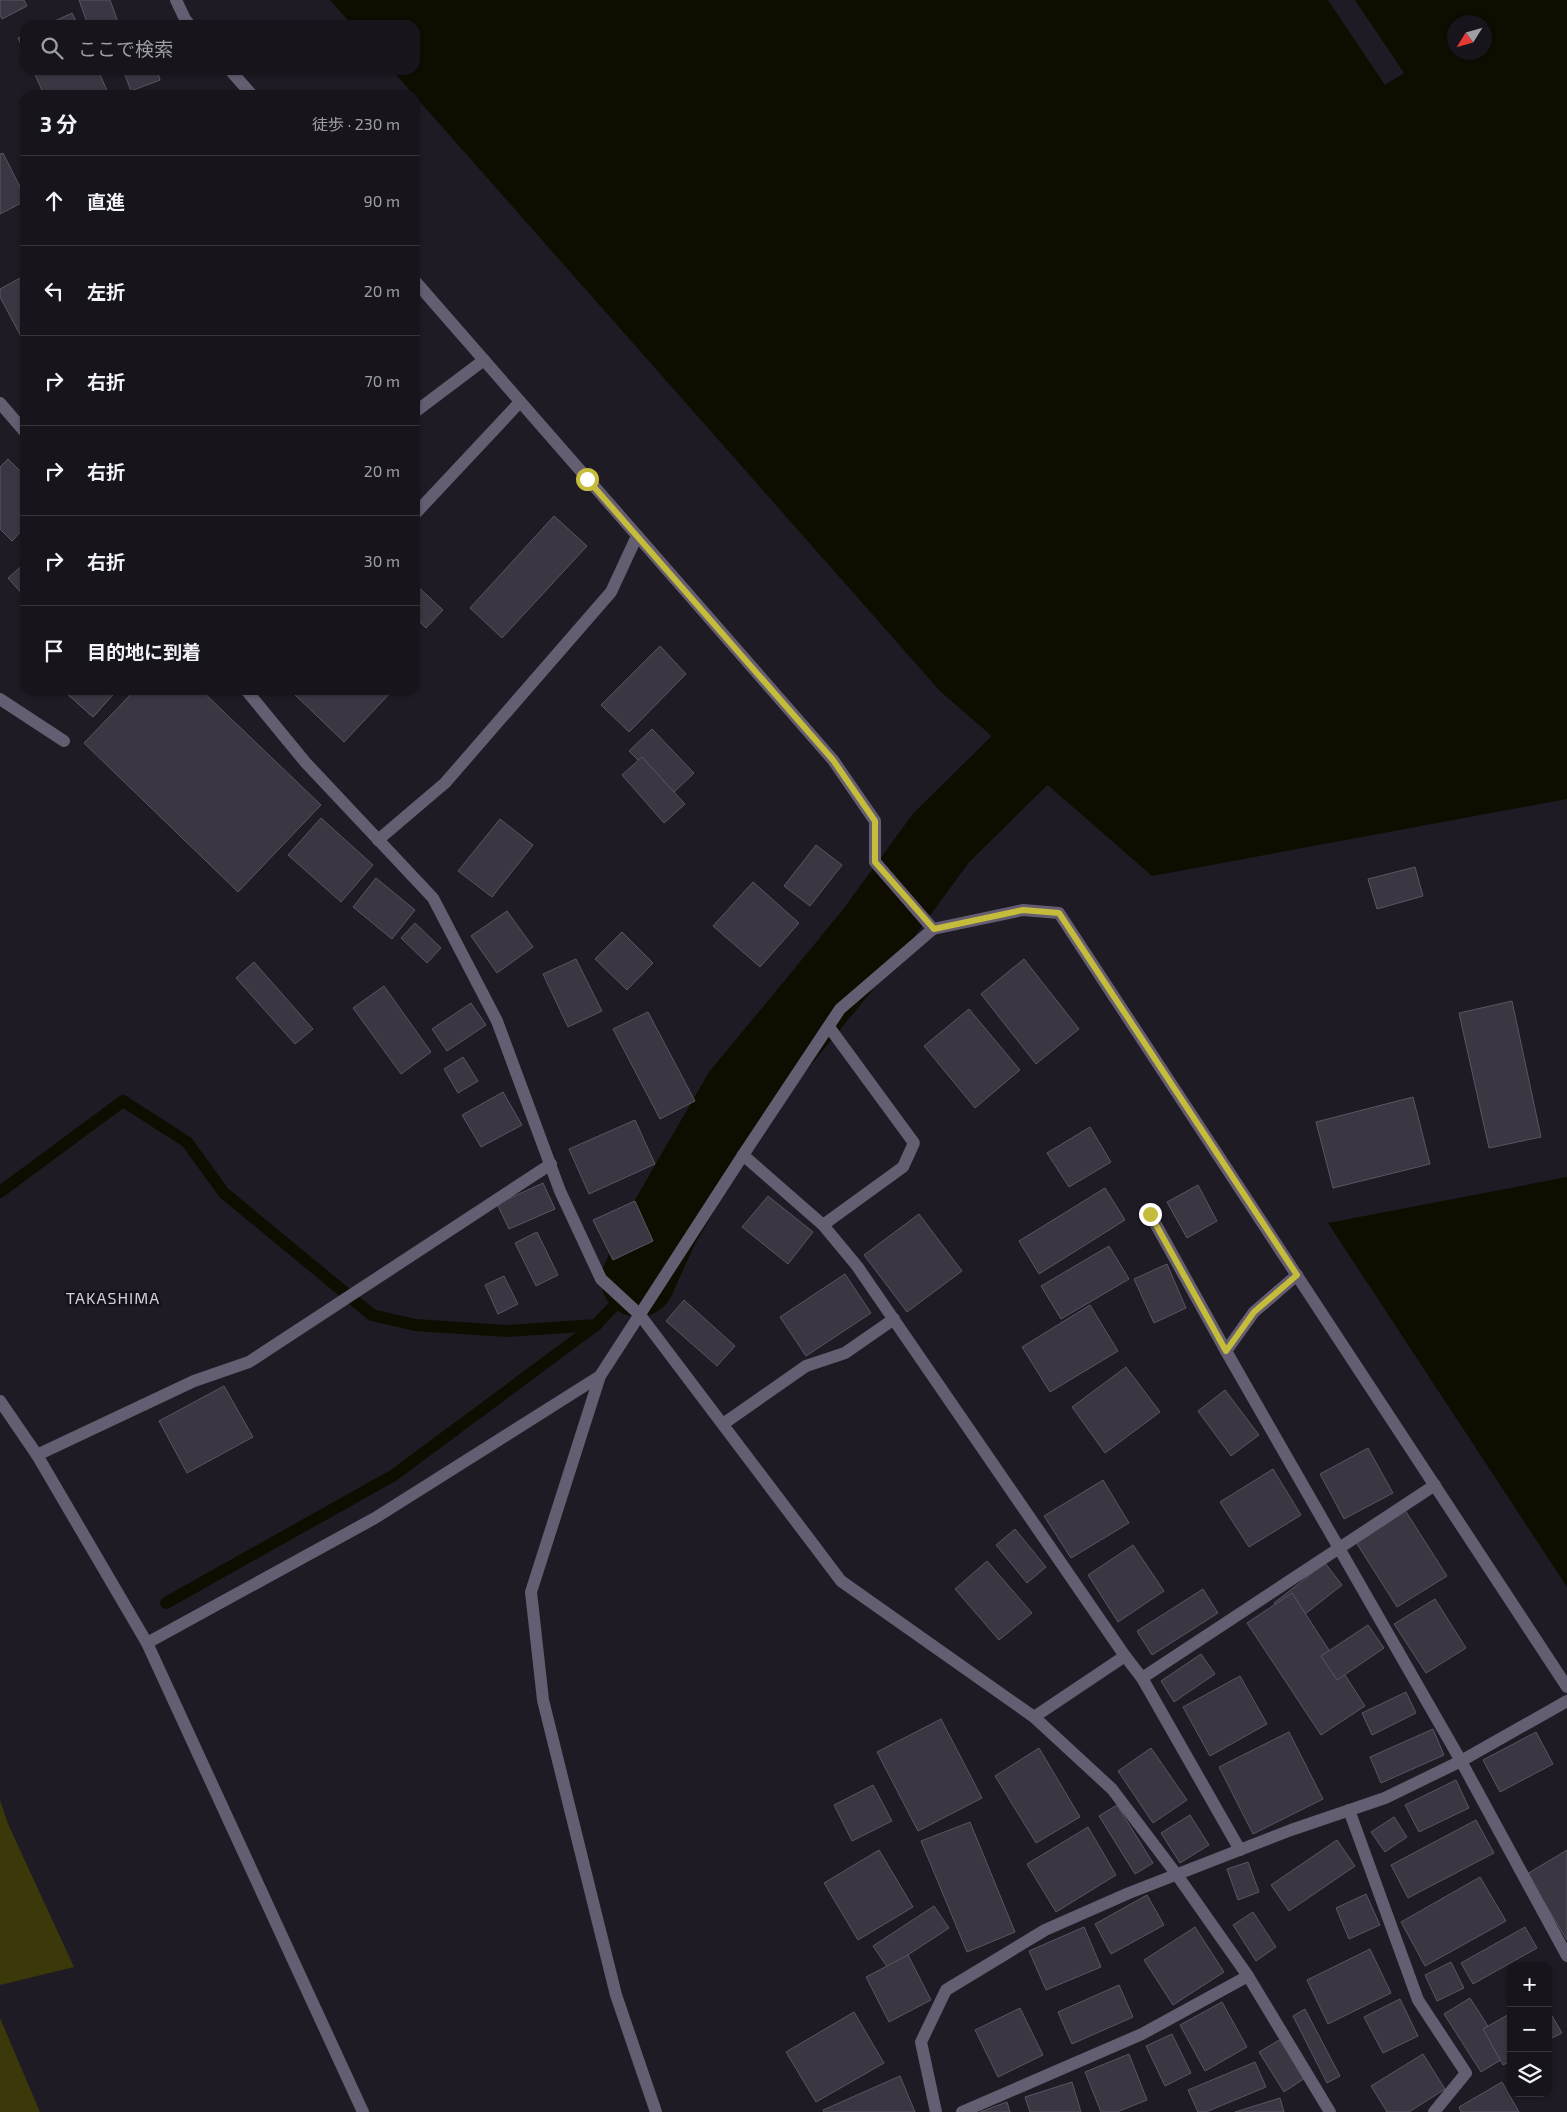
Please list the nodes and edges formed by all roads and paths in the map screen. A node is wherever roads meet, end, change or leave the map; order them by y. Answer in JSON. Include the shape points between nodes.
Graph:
{"nodes":[{"id":1,"x":176,"y":0,"type":"edge"},
{"id":2,"x":186,"y":20,"type":"edge"},
{"id":3,"x":234,"y":75,"type":"edge"},
{"id":4,"x":248,"y":90,"type":"edge"},
{"id":5,"x":420,"y":288,"type":"edge"},
{"id":6,"x":484,"y":360,"type":"junction"},
{"id":7,"x":520,"y":402,"type":"junction"},
{"id":8,"x":0,"y":403,"type":"edge"},
{"id":9,"x":420,"y":408,"type":"edge"},
{"id":10,"x":20,"y":426,"type":"edge"},
{"id":11,"x":420,"y":509,"type":"edge"},
{"id":12,"x":637,"y":536,"type":"junction"},
{"id":13,"x":250,"y":695,"type":"edge"},
{"id":14,"x":0,"y":699,"type":"edge"},
{"id":15,"x":64,"y":740,"type":"dead end"},
{"id":16,"x":378,"y":840,"type":"junction"},
{"id":17,"x":934,"y":929,"type":"junction"},
{"id":18,"x":829,"y":1027,"type":"junction"},
{"id":19,"x":743,"y":1155,"type":"junction"},
{"id":20,"x":551,"y":1164,"type":"junction"},
{"id":21,"x":1150,"y":1214,"type":"dead end"},
{"id":22,"x":822,"y":1225,"type":"junction"},
{"id":23,"x":1297,"y":1275,"type":"junction"},
{"id":24,"x":640,"y":1315,"type":"junction"},
{"id":25,"x":894,"y":1319,"type":"junction"},
{"id":26,"x":1226,"y":1351,"type":"junction"},
{"id":27,"x":600,"y":1376,"type":"junction"},
{"id":28,"x":0,"y":1401,"type":"edge"},
{"id":29,"x":723,"y":1424,"type":"junction"},
{"id":30,"x":38,"y":1455,"type":"junction"},
{"id":31,"x":1435,"y":1485,"type":"junction"},
{"id":32,"x":1339,"y":1548,"type":"junction"},
{"id":33,"x":147,"y":1643,"type":"junction"},
{"id":34,"x":1125,"y":1656,"type":"junction"},
{"id":35,"x":1142,"y":1678,"type":"junction"},
{"id":36,"x":1567,"y":1687,"type":"edge"},
{"id":37,"x":1567,"y":1701,"type":"edge"},
{"id":38,"x":1034,"y":1717,"type":"junction"},
{"id":39,"x":1461,"y":1761,"type":"junction"},
{"id":40,"x":1349,"y":1810,"type":"junction"},
{"id":41,"x":1240,"y":1850,"type":"junction"},
{"id":42,"x":1177,"y":1875,"type":"junction"},
{"id":43,"x":1567,"y":1956,"type":"edge"},
{"id":44,"x":1248,"y":1976,"type":"junction"},
{"id":45,"x":363,"y":2112,"type":"edge"},
{"id":46,"x":656,"y":2112,"type":"edge"},
{"id":47,"x":936,"y":2112,"type":"edge"},
{"id":48,"x":962,"y":2112,"type":"edge"},
{"id":49,"x":1330,"y":2112,"type":"edge"},
{"id":50,"x":1434,"y":2112,"type":"edge"}],
"edges":[{"from":1,"to":2,"type":"street"},
{"from":3,"to":4,"type":"street"},
{"from":5,"to":6,"type":"street"},
{"from":6,"to":7,"type":"street"},
{"from":6,"to":9,"type":"street"},
{"from":7,"to":11,"type":"street"},
{"from":7,"to":12,"type":"street"},
{"from":8,"to":10,"type":"street"},
{"from":12,"to":16,"type":"street","via":[[611,592],[445,783]]},
{"from":12,"to":17,"type":"street","via":[[833,760],[875,821],[875,862]]},
{"from":13,"to":16,"type":"street","via":[[306,763]]},
{"from":14,"to":15,"type":"street"},
{"from":16,"to":20,"type":"street","via":[[433,898],[497,1021]]},
{"from":17,"to":18,"type":"street","via":[[840,1009]]},
{"from":17,"to":23,"type":"street","via":[[1023,910],[1059,913]]},
{"from":18,"to":19,"type":"street"},
{"from":18,"to":22,"type":"street","via":[[914,1143],[903,1167]]},
{"from":19,"to":22,"type":"street"},
{"from":19,"to":24,"type":"street"},
{"from":20,"to":24,"type":"street","via":[[560,1191],[601,1278]]},
{"from":20,"to":30,"type":"street","via":[[249,1362],[194,1381]]},
{"from":21,"to":26,"type":"street"},
{"from":22,"to":25,"type":"street","via":[[857,1266]]},
{"from":23,"to":26,"type":"street","via":[[1254,1312]]},
{"from":23,"to":31,"type":"street"},
{"from":24,"to":27,"type":"street"},
{"from":24,"to":29,"type":"street"},
{"from":25,"to":29,"type":"street","via":[[845,1352],[806,1366]]},
{"from":25,"to":34,"type":"street"},
{"from":26,"to":32,"type":"street"},
{"from":27,"to":33,"type":"street","via":[[375,1518]]},
{"from":27,"to":46,"type":"street","via":[[531,1592],[543,1700],[616,1994]]},
{"from":28,"to":30,"type":"street"},
{"from":29,"to":38,"type":"street","via":[[841,1581]]},
{"from":30,"to":33,"type":"street"},
{"from":31,"to":32,"type":"street"},
{"from":31,"to":36,"type":"street"},
{"from":32,"to":35,"type":"street"},
{"from":32,"to":39,"type":"street"},
{"from":33,"to":45,"type":"street"},
{"from":34,"to":35,"type":"street"},
{"from":34,"to":38,"type":"street"},
{"from":35,"to":41,"type":"street"},
{"from":37,"to":39,"type":"street"},
{"from":38,"to":42,"type":"street","via":[[1112,1790]]},
{"from":39,"to":40,"type":"street","via":[[1385,1798]]},
{"from":39,"to":43,"type":"street"},
{"from":40,"to":41,"type":"street"},
{"from":40,"to":50,"type":"street","via":[[1418,2000],[1466,2073]]},
{"from":41,"to":42,"type":"street"},
{"from":42,"to":44,"type":"street"},
{"from":42,"to":47,"type":"street","via":[[1045,1930],[946,1990],[921,2042]]},
{"from":44,"to":48,"type":"street","via":[[1142,2034]]},
{"from":44,"to":49,"type":"street"}]}
